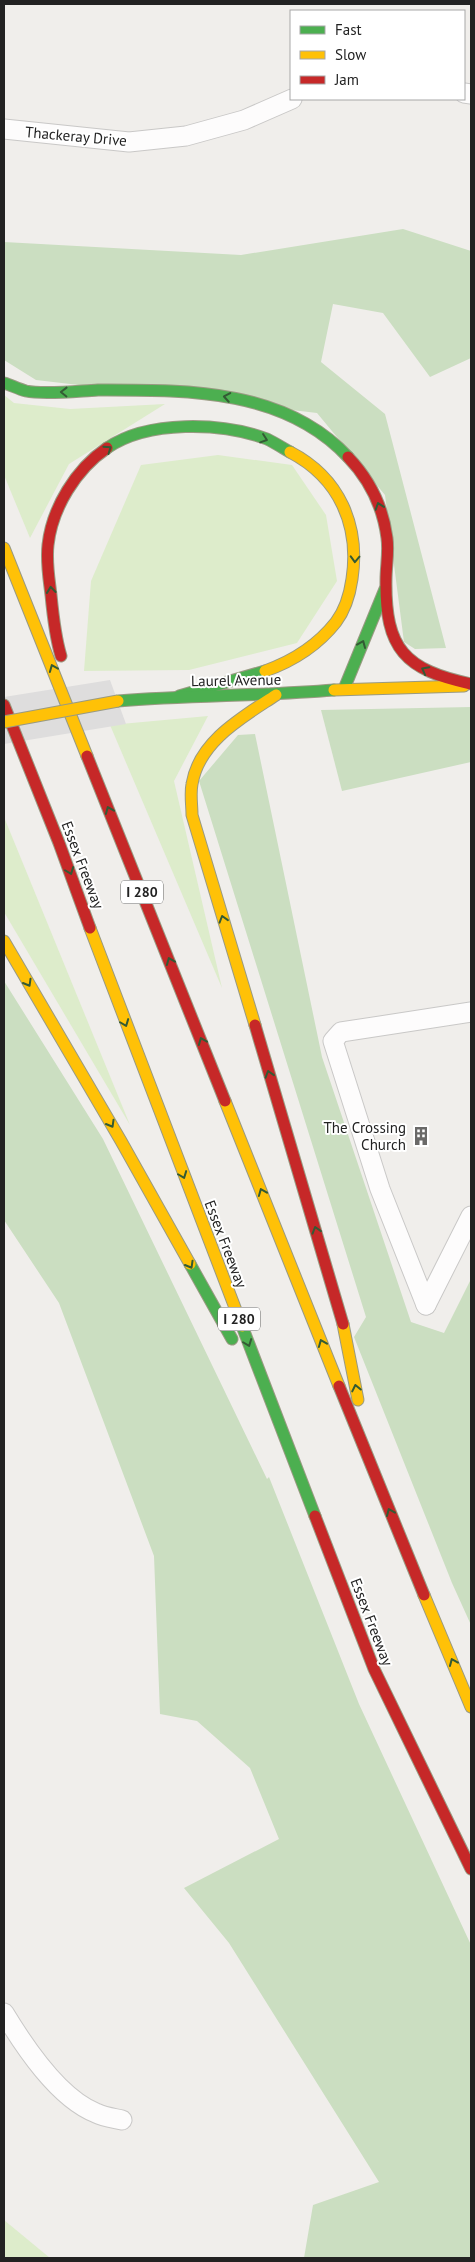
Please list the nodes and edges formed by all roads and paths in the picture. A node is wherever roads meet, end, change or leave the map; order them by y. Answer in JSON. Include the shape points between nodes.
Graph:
{"nodes":[{"id":1,"x":290,"y":100,"type":"edge"},
{"id":2,"x":4,"y":129,"type":"edge"},
{"id":3,"x":4,"y":383,"type":"edge"},
{"id":4,"x":4,"y":548,"type":"edge"},
{"id":5,"x":386,"y":587,"type":"junction"},
{"id":6,"x":471,"y":685,"type":"edge"},
{"id":7,"x":344,"y":689,"type":"junction"},
{"id":8,"x":276,"y":695,"type":"junction"},
{"id":9,"x":179,"y":696,"type":"junction"},
{"id":10,"x":4,"y":705,"type":"edge"},
{"id":11,"x":4,"y":722,"type":"edge"},
{"id":12,"x":10,"y":752,"type":"dead end"},
{"id":13,"x":97,"y":778,"type":"junction"},
{"id":14,"x":59,"y":843,"type":"junction"},
{"id":15,"x":4,"y":941,"type":"edge"},
{"id":16,"x":471,"y":1012,"type":"edge"},
{"id":17,"x":471,"y":1216,"type":"edge"},
{"id":18,"x":276,"y":1416,"type":"junction"},
{"id":19,"x":372,"y":1470,"type":"junction"},
{"id":20,"x":471,"y":1707,"type":"edge"},
{"id":21,"x":471,"y":1869,"type":"edge"},
{"id":22,"x":4,"y":2012,"type":"edge"},
{"id":23,"x":122,"y":2120,"type":"dead end"}],
"edges":[{"from":1,"to":2,"type":"street","name":"Thackeray Drive","via":[[244,120],[176,137],[129,142]]},
{"from":5,"to":3,"type":"main road","one_way":true,"via":[[387,538],[376,497],[367,480],[335,442],[290,414],[207,393],[27,391]]},
{"from":13,"to":4,"type":"main road","number":"I 280","one_way":true},
{"from":6,"to":5,"type":"main road","one_way":true,"via":[[440,679],[413,664],[403,654],[393,637]]},
{"from":7,"to":5,"type":"main road","one_way":true},
{"from":6,"to":7,"type":"main road","name":"Laurel Avenue"},
{"from":7,"to":8,"type":"main road","name":"Laurel Avenue"},
{"from":8,"to":9,"type":"main road","name":"Laurel Avenue"},
{"from":19,"to":8,"type":"main road","one_way":true,"via":[[340,1310],[192,815],[192,780],[202,758],[222,731]]},
{"from":9,"to":11,"type":"main road","name":"Laurel Avenue","bridge":true,"via":[[118,701]]},
{"from":13,"to":9,"type":"main road","one_way":true,"via":[[56,639],[47,556],[50,530],[69,487],[108,447],[154,429],[173,426],[222,428],[284,446],[312,464],[334,488],[349,516],[355,541],[355,568],[341,614],[324,637],[304,654],[272,669]]},
{"from":10,"to":14,"type":"main road","name":"Essex Freeway","number":"I 280"},
{"from":12,"to":14,"type":"main road"},
{"from":19,"to":13,"type":"main road","number":"I 280","one_way":true},
{"from":14,"to":18,"type":"main road","name":"Essex Freeway","number":"I 280","one_way":true},
{"from":15,"to":18,"type":"main road","one_way":true},
{"from":16,"to":17,"type":"street","via":[[341,1032],[333,1042],[380,1189],[426,1305]]},
{"from":18,"to":21,"type":"main road","name":"Essex Freeway","number":"I 280","via":[[374,1669]]},
{"from":20,"to":19,"type":"main road","number":"I 280","one_way":true},
{"from":22,"to":23,"type":"street","via":[[22,2041],[63,2092],[95,2113]]}]}
